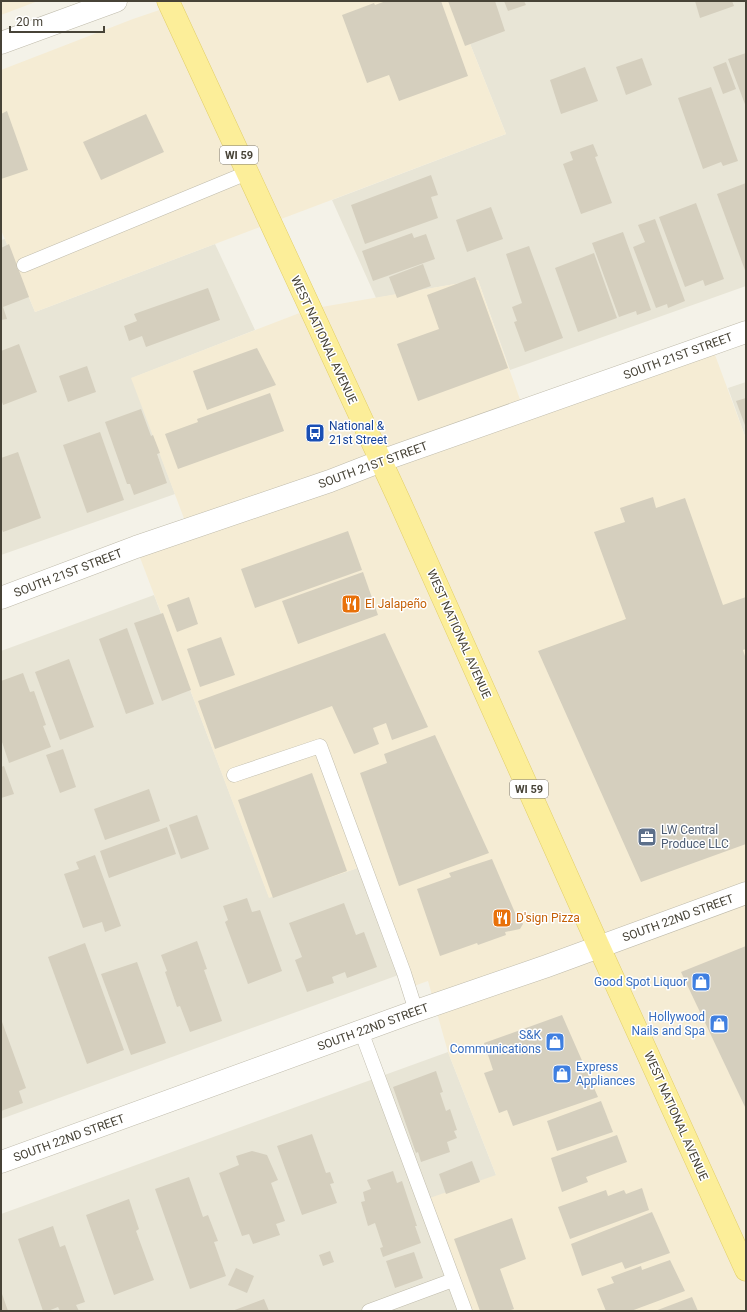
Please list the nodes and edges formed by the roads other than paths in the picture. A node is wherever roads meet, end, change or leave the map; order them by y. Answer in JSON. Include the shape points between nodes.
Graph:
{"nodes":[{"id":1,"x":116,"y":1,"type":"edge"},
{"id":2,"x":168,"y":1,"type":"edge"},
{"id":3,"x":1,"y":42,"type":"edge"},
{"id":4,"x":247,"y":173,"type":"junction"},
{"id":5,"x":24,"y":265,"type":"dead end"},
{"id":6,"x":746,"y":332,"type":"edge"},
{"id":7,"x":381,"y":461,"type":"junction"},
{"id":8,"x":1,"y":598,"type":"edge"},
{"id":9,"x":234,"y":775,"type":"dead end"},
{"id":10,"x":746,"y":894,"type":"edge"},
{"id":11,"x":599,"y":947,"type":"junction"},
{"id":12,"x":416,"y":1011,"type":"junction"},
{"id":13,"x":361,"y":1031,"type":"junction"},
{"id":14,"x":1,"y":1162,"type":"edge"},
{"id":15,"x":739,"y":1237,"type":"edge"},
{"id":16,"x":746,"y":1270,"type":"edge"},
{"id":17,"x":453,"y":1280,"type":"junction"},
{"id":18,"x":369,"y":1311,"type":"edge"},
{"id":19,"x":465,"y":1311,"type":"edge"}],
"edges":[{"from":1,"to":3,"type":"street"},
{"from":2,"to":4,"type":"main road","name":"WEST NATIONAL AVENUE","number":"WI 59"},
{"from":4,"to":5,"type":"lane"},
{"from":4,"to":7,"type":"main road","name":"WEST NATIONAL AVENUE","number":"WI 59"},
{"from":6,"to":7,"type":"street","name":"SOUTH 21ST STREET"},
{"from":7,"to":8,"type":"street","name":"SOUTH 21ST STREET","via":[[136,547]]},
{"from":7,"to":11,"type":"main road","name":"WEST NATIONAL AVENUE","number":"WI 59"},
{"from":9,"to":12,"type":"lane","via":[[320,746]]},
{"from":10,"to":11,"type":"street","name":"SOUTH 22ND STREET"},
{"from":11,"to":12,"type":"street","name":"SOUTH 22ND STREET"},
{"from":11,"to":15,"type":"main road","name":"WEST NATIONAL AVENUE","number":"WI 59"},
{"from":12,"to":13,"type":"street","name":"SOUTH 22ND STREET"},
{"from":13,"to":14,"type":"street","name":"SOUTH 22ND STREET"},
{"from":13,"to":17,"type":"lane"},
{"from":15,"to":16,"type":"main road","name":"WEST NATIONAL AVENUE","number":"WI 59"},
{"from":17,"to":18,"type":"lane"},
{"from":17,"to":19,"type":"lane"}]}
